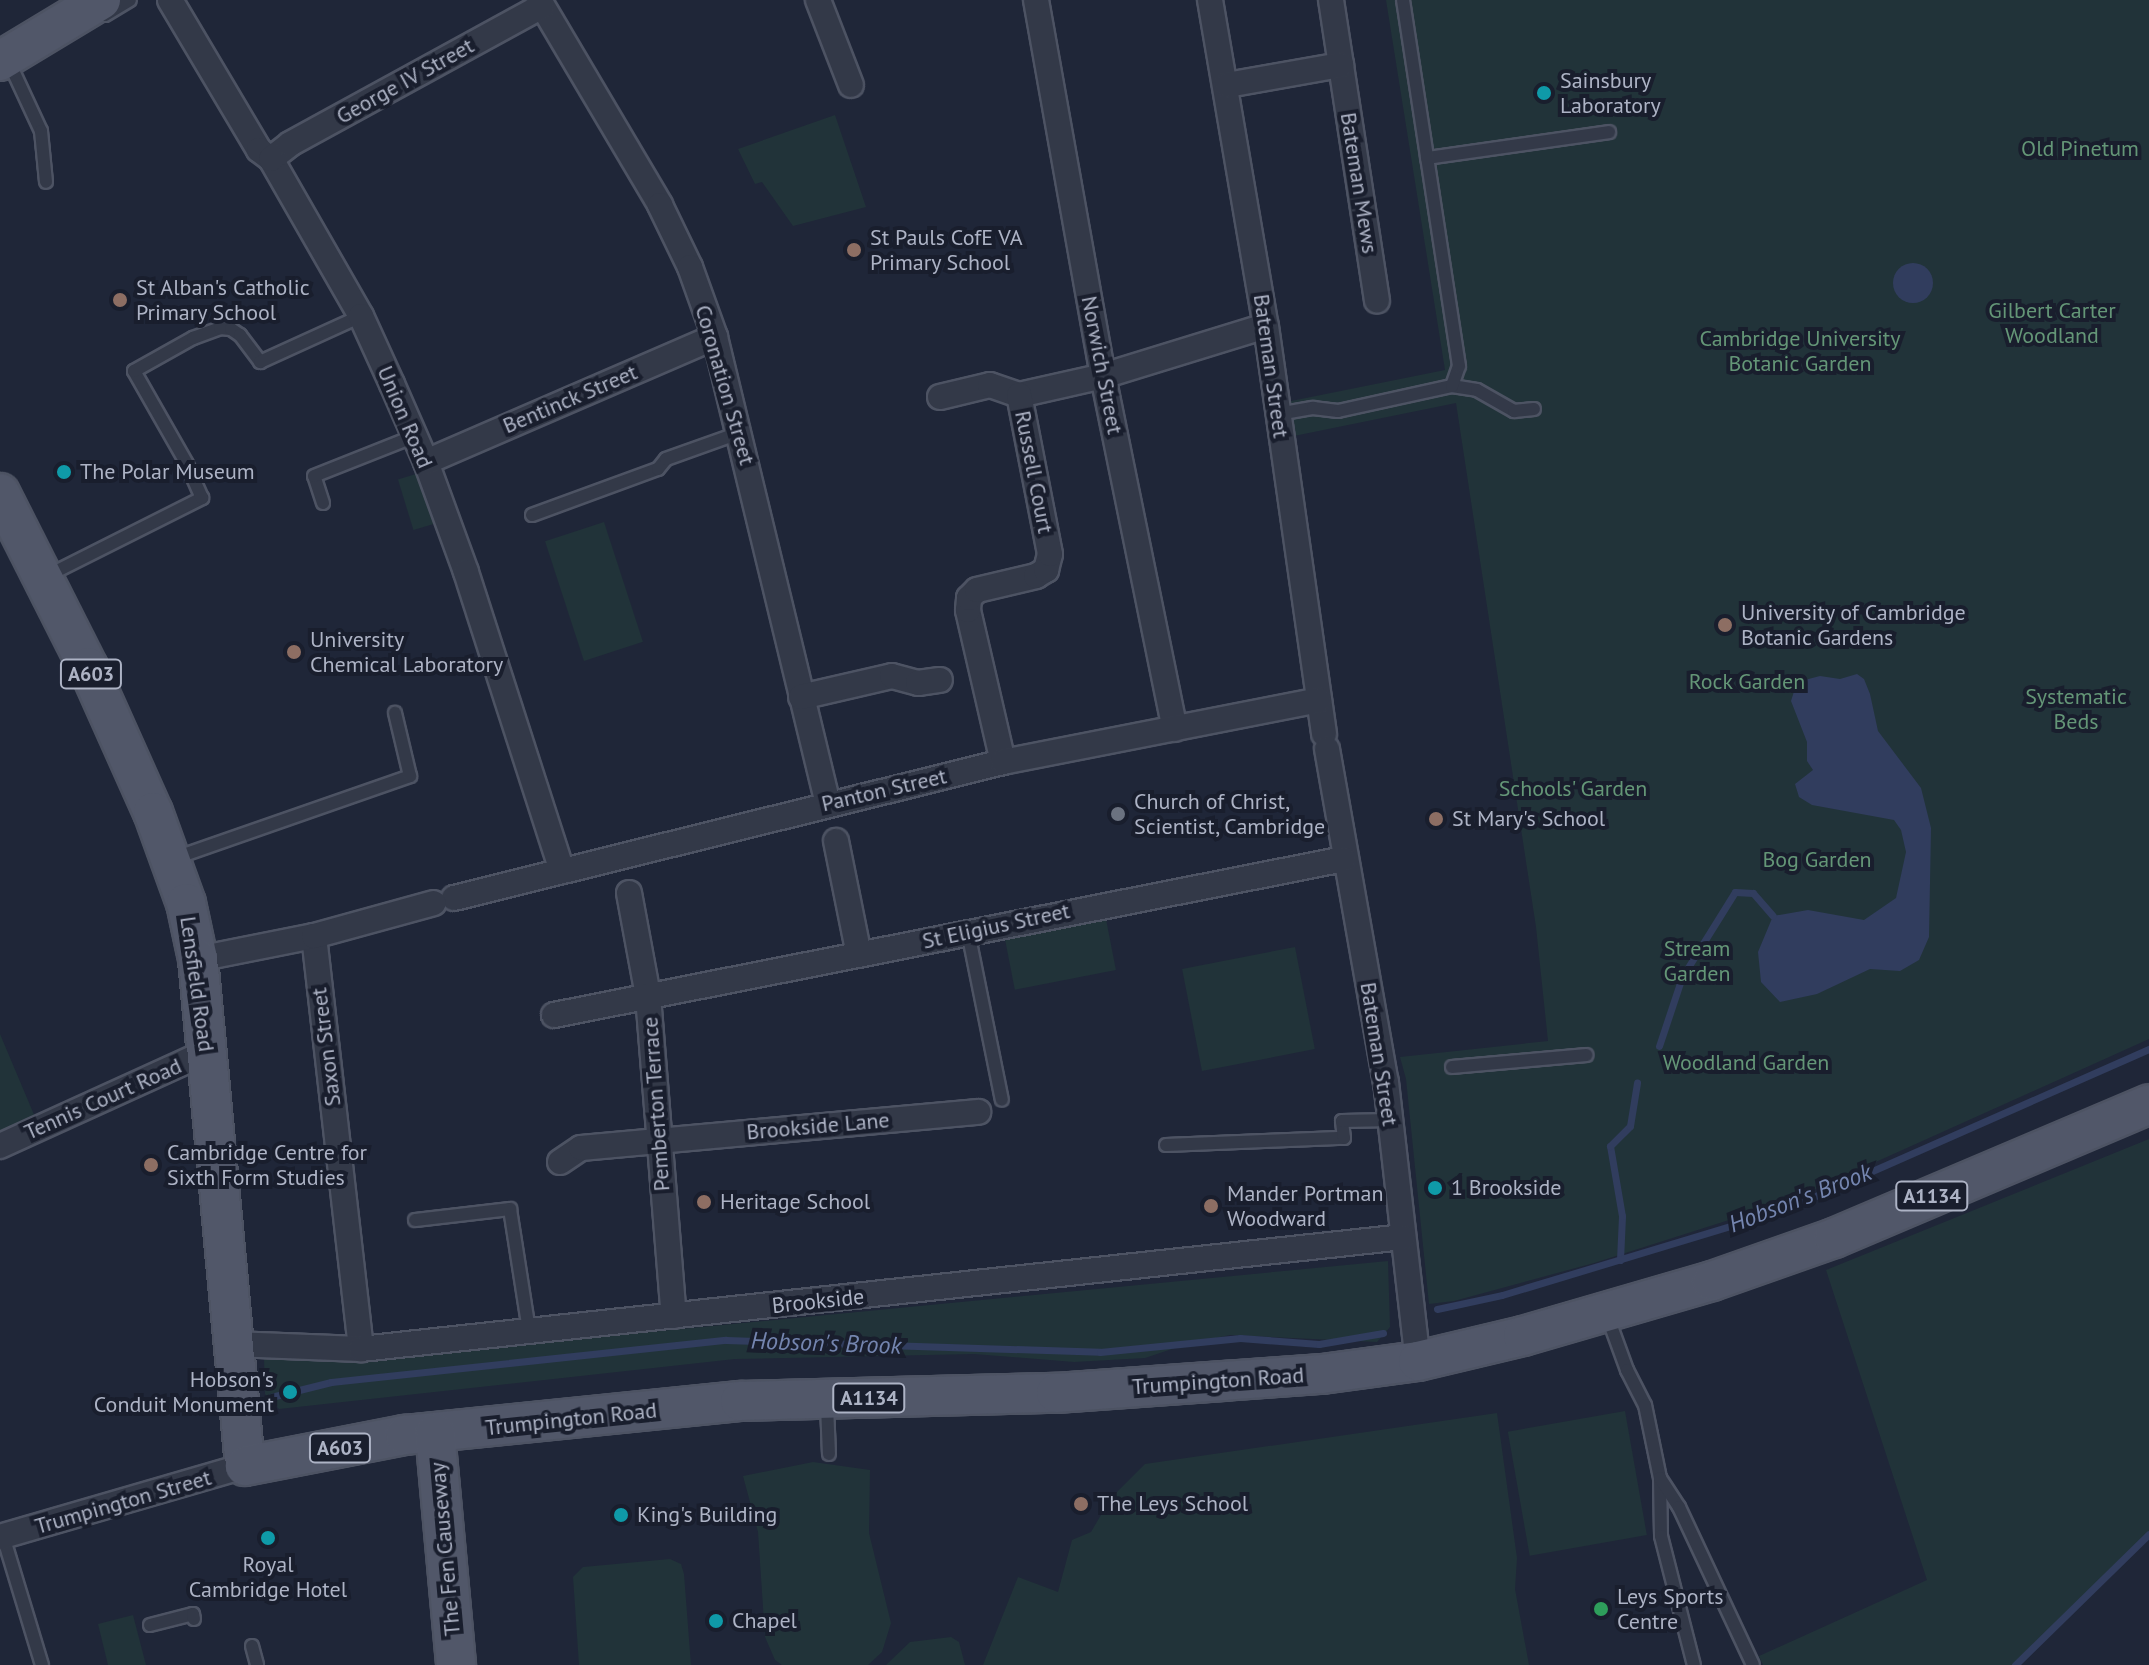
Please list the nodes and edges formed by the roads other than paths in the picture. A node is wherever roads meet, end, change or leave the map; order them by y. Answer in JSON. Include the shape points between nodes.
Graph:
{"nodes":[{"id":1,"x":130,"y":0,"type":"edge"},
{"id":2,"x":170,"y":0,"type":"edge"},
{"id":3,"x":818,"y":0,"type":"edge"},
{"id":4,"x":1036,"y":0,"type":"edge"},
{"id":5,"x":1210,"y":0,"type":"edge"},
{"id":6,"x":1331,"y":0,"type":"edge"},
{"id":7,"x":1403,"y":0,"type":"edge"},
{"id":8,"x":540,"y":3,"type":"edge"},
{"id":9,"x":82,"y":10,"type":"edge"},
{"id":10,"x":9,"y":65,"type":"edge"},
{"id":11,"x":1341,"y":65,"type":"junction"},
{"id":12,"x":851,"y":85,"type":"dead end"},
{"id":13,"x":1227,"y":85,"type":"junction"},
{"id":14,"x":1609,"y":132,"type":"dead end"},
{"id":15,"x":1427,"y":158,"type":"junction"},
{"id":16,"x":271,"y":159,"type":"junction"},
{"id":17,"x":46,"y":182,"type":"dead end"},
{"id":18,"x":1377,"y":300,"type":"dead end"},
{"id":19,"x":361,"y":316,"type":"junction"},
{"id":20,"x":1266,"y":326,"type":"junction"},
{"id":21,"x":715,"y":337,"type":"junction"},
{"id":22,"x":1103,"y":376,"type":"junction"},
{"id":23,"x":1452,"y":386,"type":"junction"},
{"id":24,"x":1019,"y":395,"type":"junction"},
{"id":25,"x":940,"y":397,"type":"dead end"},
{"id":26,"x":1534,"y":409,"type":"dead end"},
{"id":27,"x":1278,"y":414,"type":"junction"},
{"id":28,"x":741,"y":432,"type":"junction"},
{"id":29,"x":415,"y":436,"type":"junction"},
{"id":30,"x":426,"y":462,"type":"junction"},
{"id":31,"x":0,"y":493,"type":"edge"},
{"id":32,"x":323,"y":503,"type":"dead end"},
{"id":33,"x":532,"y":515,"type":"dead end"},
{"id":34,"x":44,"y":578,"type":"junction"},
{"id":35,"x":940,"y":680,"type":"dead end"},
{"id":36,"x":801,"y":697,"type":"junction"},
{"id":37,"x":1319,"y":700,"type":"junction"},
{"id":38,"x":395,"y":713,"type":"dead end"},
{"id":39,"x":1175,"y":729,"type":"junction"},
{"id":40,"x":1003,"y":762,"type":"junction"},
{"id":41,"x":828,"y":804,"type":"junction"},
{"id":42,"x":836,"y":841,"type":"dead end"},
{"id":43,"x":172,"y":859,"type":"junction"},
{"id":44,"x":1344,"y":859,"type":"junction"},
{"id":45,"x":562,"y":871,"type":"junction"},
{"id":46,"x":629,"y":893,"type":"dead end"},
{"id":47,"x":968,"y":932,"type":"junction"},
{"id":48,"x":314,"y":936,"type":"junction"},
{"id":49,"x":859,"y":955,"type":"junction"},
{"id":50,"x":198,"y":959,"type":"junction"},
{"id":51,"x":648,"y":996,"type":"junction"},
{"id":52,"x":554,"y":1015,"type":"dead end"},
{"id":53,"x":206,"y":1052,"type":"junction"},
{"id":54,"x":1586,"y":1055,"type":"dead end"},
{"id":55,"x":1452,"y":1067,"type":"dead end"},
{"id":56,"x":1002,"y":1100,"type":"dead end"},
{"id":57,"x":2149,"y":1104,"type":"edge"},
{"id":58,"x":978,"y":1112,"type":"dead end"},
{"id":59,"x":1391,"y":1120,"type":"junction"},
{"id":60,"x":658,"y":1141,"type":"junction"},
{"id":61,"x":1166,"y":1145,"type":"dead end"},
{"id":62,"x":0,"y":1146,"type":"edge"},
{"id":63,"x":560,"y":1162,"type":"dead end"},
{"id":64,"x":415,"y":1220,"type":"dead end"},
{"id":65,"x":1403,"y":1237,"type":"junction"},
{"id":66,"x":1606,"y":1312,"type":"junction"},
{"id":67,"x":674,"y":1316,"type":"junction"},
{"id":68,"x":529,"y":1331,"type":"junction"},
{"id":69,"x":232,"y":1344,"type":"junction"},
{"id":70,"x":361,"y":1349,"type":"junction"},
{"id":71,"x":1418,"y":1361,"type":"junction"},
{"id":72,"x":827,"y":1399,"type":"junction"},
{"id":73,"x":435,"y":1433,"type":"junction"},
{"id":74,"x":829,"y":1454,"type":"dead end"},
{"id":75,"x":245,"y":1466,"type":"junction"},
{"id":76,"x":1660,"y":1478,"type":"junction"},
{"id":77,"x":2,"y":1537,"type":"edge"},
{"id":78,"x":194,"y":1619,"type":"dead end"},
{"id":79,"x":150,"y":1625,"type":"dead end"},
{"id":80,"x":252,"y":1646,"type":"dead end"},
{"id":81,"x":42,"y":1665,"type":"edge"},
{"id":82,"x":257,"y":1665,"type":"edge"},
{"id":83,"x":456,"y":1665,"type":"edge"},
{"id":84,"x":1694,"y":1665,"type":"edge"},
{"id":85,"x":1753,"y":1665,"type":"edge"}],
"edges":[{"from":1,"to":9,"type":"lane"},
{"from":2,"to":16,"type":"street","name":"Union Road","via":[[259,150]]},
{"from":3,"to":12,"type":"street"},
{"from":4,"to":22,"type":"street","name":"Norwich Street"},
{"from":5,"to":13,"type":"street","name":"Bateman Street"},
{"from":6,"to":11,"type":"street","name":"Bateman Mews"},
{"from":7,"to":15,"type":"lane"},
{"from":8,"to":16,"type":"street","name":"George IV Street"},
{"from":8,"to":21,"type":"street","name":"Coronation Street","via":[[660,205]]},
{"from":9,"to":10,"type":"main road"},
{"from":10,"to":17,"type":"lane","via":[[41,131]]},
{"from":11,"to":13,"type":"street"},
{"from":11,"to":18,"type":"street","name":"Bateman Mews"},
{"from":13,"to":20,"type":"street","name":"Bateman Street"},
{"from":14,"to":15,"type":"lane"},
{"from":15,"to":23,"type":"lane","via":[[1459,366]]},
{"from":16,"to":19,"type":"street","name":"Union Road"},
{"from":19,"to":29,"type":"street","name":"Union Road"},
{"from":19,"to":34,"type":"lane","via":[[260,362],[240,335],[220,328],[134,371],[202,498]]},
{"from":20,"to":22,"type":"street"},
{"from":20,"to":27,"type":"street","name":"Bateman Street"},
{"from":21,"to":28,"type":"street","name":"Coronation Street"},
{"from":21,"to":30,"type":"street","name":"Bentinck Street"},
{"from":22,"to":24,"type":"street"},
{"from":22,"to":39,"type":"street","name":"Norwich Street"},
{"from":23,"to":26,"type":"lane","via":[[1477,390],[1514,411]]},
{"from":23,"to":27,"type":"lane","via":[[1338,411],[1313,408]]},
{"from":24,"to":25,"type":"street","name":"Russell Court","via":[[990,385]]},
{"from":24,"to":40,"type":"street","name":"Russell Court","via":[[1050,554],[1046,570],[1036,576],[977,590],[969,598],[968,610]]},
{"from":27,"to":37,"type":"street","name":"Bateman Street"},
{"from":28,"to":33,"type":"lane"},
{"from":28,"to":36,"type":"street","name":"Coronation Street"},
{"from":29,"to":30,"type":"street","name":"Union Road"},
{"from":29,"to":32,"type":"lane","via":[[314,476]]},
{"from":30,"to":45,"type":"street","name":"Union Road"},
{"from":31,"to":34,"type":"main road","name":"Lensfield Road","number":"A603"},
{"from":34,"to":43,"type":"main road","name":"Lensfield Road","number":"A603"},
{"from":35,"to":36,"type":"street","via":[[918,683],[892,676]]},
{"from":36,"to":41,"type":"street","name":"Coronation Street"},
{"from":37,"to":39,"type":"street","name":"Panton Street"},
{"from":37,"to":44,"type":"street","name":"Bateman Street"},
{"from":38,"to":43,"type":"lane","via":[[410,776]]},
{"from":39,"to":40,"type":"street","name":"Panton Street"},
{"from":40,"to":41,"type":"street","name":"Panton Street"},
{"from":41,"to":45,"type":"street","name":"Panton Street"},
{"from":42,"to":49,"type":"street"},
{"from":43,"to":50,"type":"main road","name":"Lensfield Road","number":"A603"},
{"from":44,"to":47,"type":"street","name":"St Eligius Street"},
{"from":44,"to":59,"type":"street","name":"Bateman Street","via":[[1391,1081]]},
{"from":45,"to":48,"type":"street","name":"Panton Street"},
{"from":46,"to":51,"type":"street","name":"Pemberton Terrace"},
{"from":47,"to":49,"type":"street","name":"St Eligius Street"},
{"from":47,"to":56,"type":"lane"},
{"from":48,"to":50,"type":"street","name":"Panton Street"},
{"from":48,"to":70,"type":"street","name":"Saxon Street"},
{"from":49,"to":51,"type":"street","name":"St Eligius Street"},
{"from":50,"to":53,"type":"main road","name":"Lensfield Road","number":"A603"},
{"from":51,"to":52,"type":"street","name":"St Eligius Street"},
{"from":51,"to":60,"type":"street","name":"Pemberton Terrace"},
{"from":53,"to":62,"type":"street","name":"Tennis Court Road"},
{"from":53,"to":69,"type":"main road","name":"Lensfield Road","number":"A603"},
{"from":54,"to":55,"type":"lane"},
{"from":57,"to":66,"type":"main road","name":"Trumpington Road","number":"A1134","via":[[1834,1238]]},
{"from":58,"to":60,"type":"street","name":"Brookside Lane"},
{"from":59,"to":61,"type":"lane","via":[[1342,1121],[1344,1138]]},
{"from":59,"to":65,"type":"street","name":"Bateman Street"},
{"from":60,"to":63,"type":"street","name":"Brookside Lane","via":[[581,1148]]},
{"from":60,"to":67,"type":"street","name":"Pemberton Terrace"},
{"from":64,"to":68,"type":"lane","via":[[510,1209]]},
{"from":65,"to":67,"type":"street","name":"Brookside"},
{"from":65,"to":71,"type":"street","name":"Bateman Street"},
{"from":66,"to":71,"type":"main road","name":"Trumpington Road","number":"A1134"},
{"from":66,"to":76,"type":"lane","via":[[1645,1405]]},
{"from":67,"to":68,"type":"street","name":"Brookside"},
{"from":68,"to":70,"type":"street","name":"Brookside"},
{"from":69,"to":70,"type":"street","name":"Brookside"},
{"from":69,"to":75,"type":"main road","name":"Lensfield Road","number":"A603"},
{"from":71,"to":72,"type":"main road","name":"Trumpington Road","number":"A1134","via":[[1322,1374],[1072,1392]]},
{"from":72,"to":73,"type":"main road","name":"Trumpington Road","number":"A1134","via":[[740,1401]]},
{"from":72,"to":74,"type":"lane"},
{"from":73,"to":75,"type":"main road","name":"Trumpington Road","number":"A603"},
{"from":73,"to":83,"type":"main road","name":"The Fen Causeway"},
{"from":75,"to":77,"type":"street","name":"Trumpington Street"},
{"from":76,"to":84,"type":"lane","via":[[1661,1536]]},
{"from":76,"to":85,"type":"lane","via":[[1679,1507]]},
{"from":77,"to":81,"type":"lane"},
{"from":78,"to":79,"type":"lane","via":[[193,1614]]},
{"from":80,"to":82,"type":"lane"}]}
